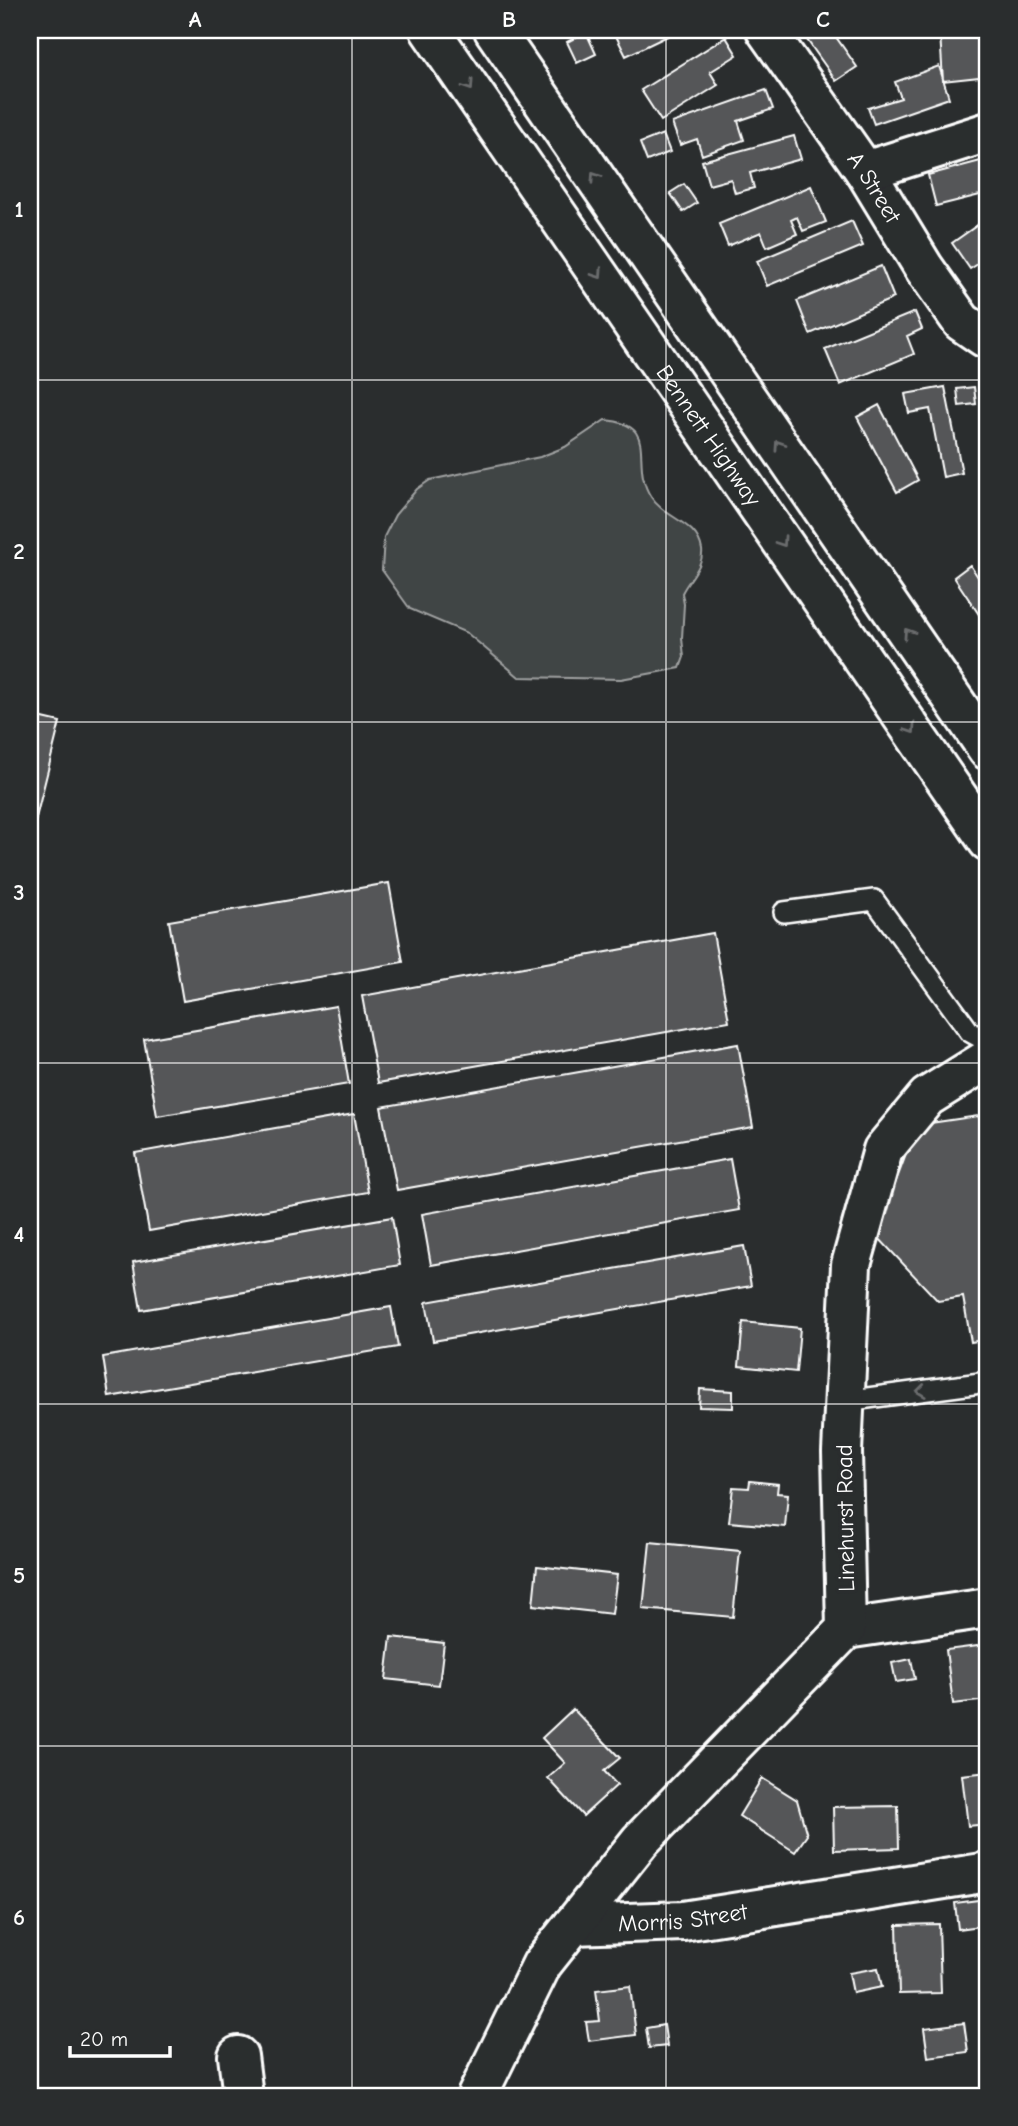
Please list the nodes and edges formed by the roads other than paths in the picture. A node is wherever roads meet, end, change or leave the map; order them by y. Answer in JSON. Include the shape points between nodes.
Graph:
{"nodes":[{"id":1,"x":430,"y":30,"type":"edge"},
{"id":2,"x":494,"y":30,"type":"edge"},
{"id":3,"x":766,"y":30,"type":"edge"},
{"id":4,"x":988,"y":132,"type":"edge"},
{"id":5,"x":865,"y":171,"type":"junction"},
{"id":6,"x":988,"y":337,"type":"edge"},
{"id":7,"x":988,"y":750,"type":"edge"},
{"id":8,"x":988,"y":841,"type":"edge"},
{"id":9,"x":784,"y":912,"type":"dead end"},
{"id":10,"x":988,"y":1042,"type":"edge"},
{"id":11,"x":988,"y":1059,"type":"edge"},
{"id":12,"x":988,"y":1382,"type":"edge"},
{"id":13,"x":845,"y":1401,"type":"junction"},
{"id":14,"x":988,"y":1608,"type":"edge"},
{"id":15,"x":846,"y":1629,"type":"junction"},
{"id":16,"x":988,"y":1872,"type":"edge"},
{"id":17,"x":573,"y":1925,"type":"junction"},
{"id":18,"x":238,"y":2056,"type":"dead end"},
{"id":19,"x":243,"y":2096,"type":"edge"},
{"id":20,"x":477,"y":2096,"type":"edge"}],
"edges":[{"from":1,"to":8,"type":"main road","name":"Bennett Highway","one_way":true},
{"from":7,"to":2,"type":"main road","one_way":true},
{"from":3,"to":5,"type":"main road","name":"A Street"},
{"from":4,"to":5,"type":"main road"},
{"from":5,"to":6,"type":"main road","name":"A Street","via":[[961,322]]},
{"from":9,"to":10,"type":"lane","via":[[874,900],[970,1032]]},
{"from":11,"to":13,"type":"main road","name":"Linehurst Road","via":[[927,1097],[883,1150],[850,1265]]},
{"from":12,"to":13,"type":"lane","one_way":true},
{"from":13,"to":15,"type":"main road","name":"Linehurst Road"},
{"from":14,"to":15,"type":"main road"},
{"from":15,"to":17,"type":"main road","via":[[640,1841]]},
{"from":16,"to":17,"type":"main road","name":"Morris Street","via":[[683,1921]]},
{"from":17,"to":20,"type":"main road","via":[[542,1964]]},
{"from":18,"to":19,"type":"main road"}]}
